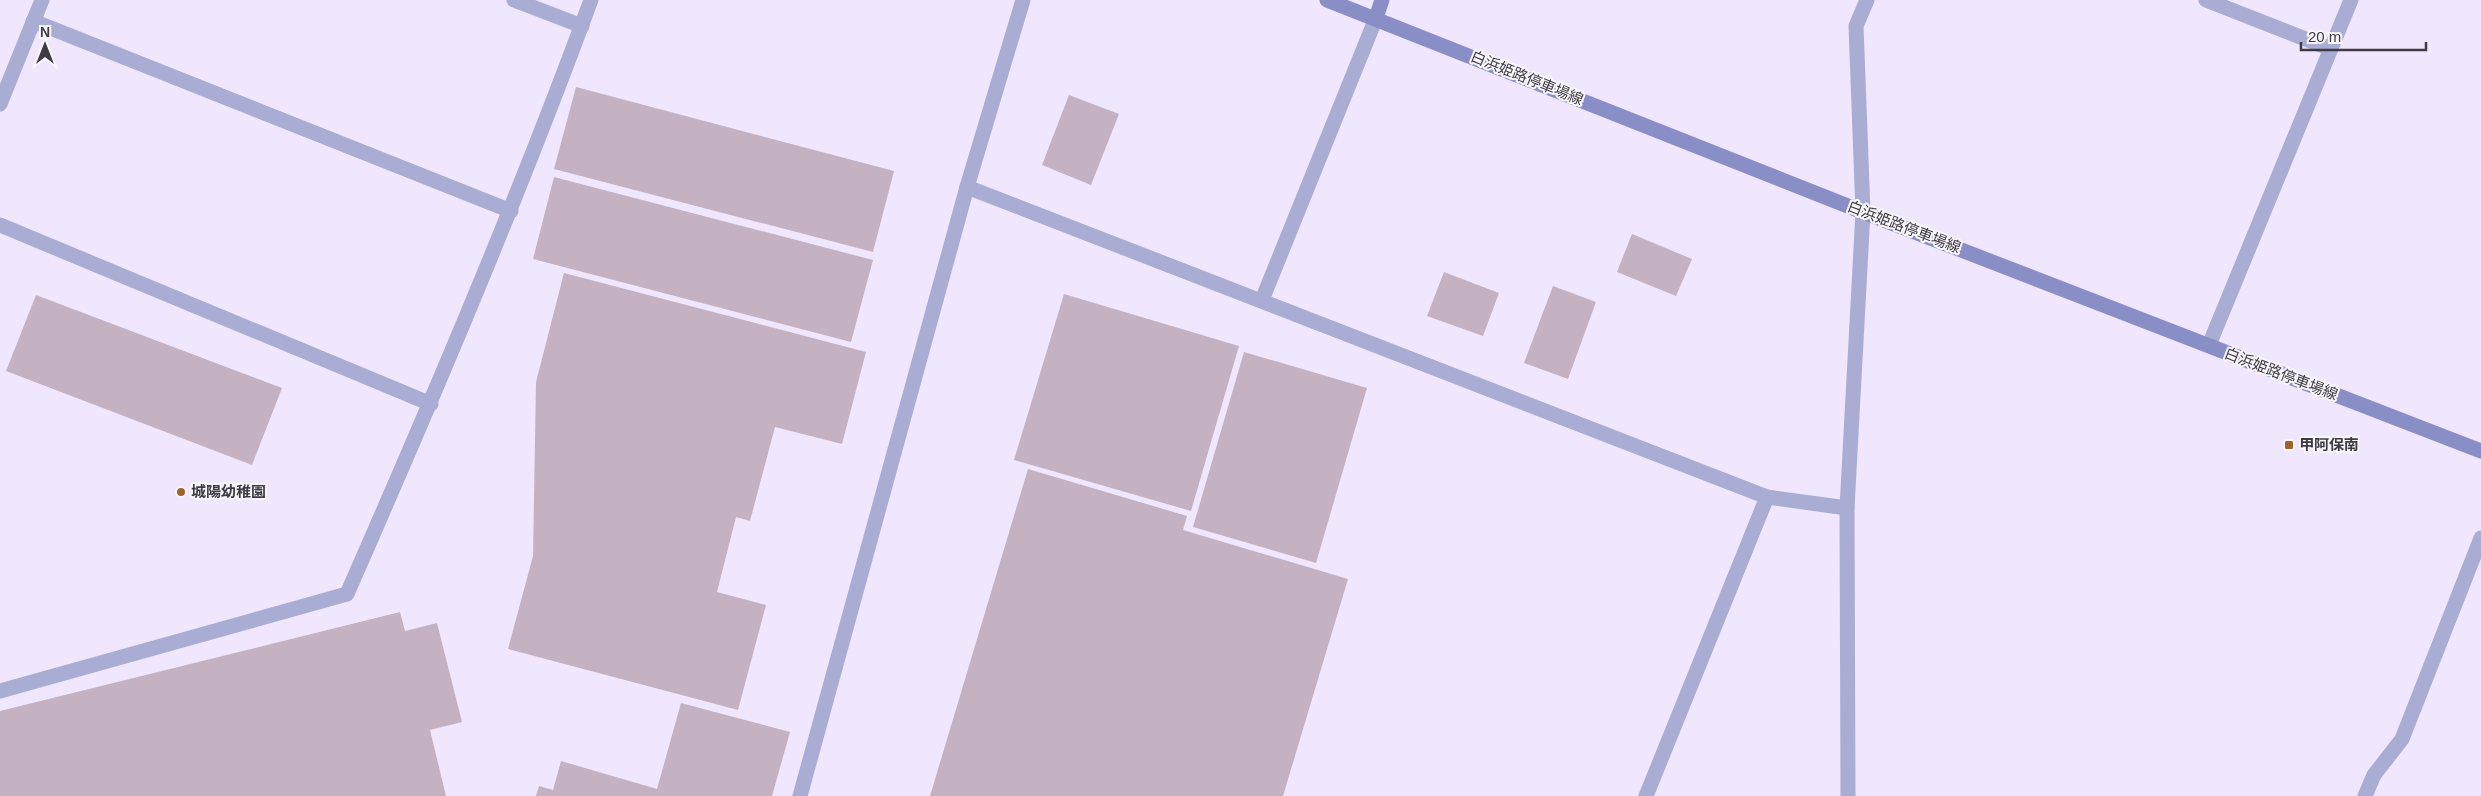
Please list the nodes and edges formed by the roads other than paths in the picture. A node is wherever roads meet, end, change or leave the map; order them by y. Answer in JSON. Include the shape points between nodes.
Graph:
{"nodes":[{"id":1,"x":42,"y":0,"type":"edge"},
{"id":2,"x":514,"y":0,"type":"edge"},
{"id":3,"x":592,"y":0,"type":"edge"},
{"id":4,"x":1023,"y":0,"type":"edge"},
{"id":5,"x":1328,"y":0,"type":"edge"},
{"id":6,"x":1382,"y":0,"type":"edge"},
{"id":7,"x":1867,"y":0,"type":"edge"},
{"id":8,"x":2206,"y":0,"type":"edge"},
{"id":9,"x":2351,"y":0,"type":"edge"},
{"id":10,"x":1376,"y":18,"type":"junction"},
{"id":11,"x":33,"y":22,"type":"junction"},
{"id":12,"x":582,"y":26,"type":"junction"},
{"id":13,"x":2331,"y":48,"type":"junction"},
{"id":14,"x":0,"y":104,"type":"edge"},
{"id":15,"x":968,"y":187,"type":"junction"},
{"id":16,"x":511,"y":211,"type":"junction"},
{"id":17,"x":1863,"y":212,"type":"junction"},
{"id":18,"x":0,"y":225,"type":"edge"},
{"id":19,"x":1262,"y":300,"type":"junction"},
{"id":20,"x":2209,"y":345,"type":"junction"},
{"id":21,"x":431,"y":404,"type":"junction"},
{"id":22,"x":2481,"y":451,"type":"edge"},
{"id":23,"x":1767,"y":497,"type":"junction"},
{"id":24,"x":1847,"y":508,"type":"junction"},
{"id":25,"x":2481,"y":538,"type":"edge"},
{"id":26,"x":0,"y":692,"type":"edge"},
{"id":27,"x":800,"y":796,"type":"edge"},
{"id":28,"x":1646,"y":796,"type":"edge"},
{"id":29,"x":1848,"y":796,"type":"edge"},
{"id":30,"x":2366,"y":796,"type":"edge"}],
"edges":[{"from":1,"to":11,"type":"street"},
{"from":2,"to":12,"type":"street"},
{"from":3,"to":12,"type":"street"},
{"from":4,"to":15,"type":"street"},
{"from":5,"to":10,"type":"main road","name":"白浜姫路停車場線"},
{"from":6,"to":10,"type":"main road"},
{"from":7,"to":17,"type":"street","via":[[1856,26]]},
{"from":8,"to":13,"type":"street"},
{"from":9,"to":13,"type":"street"},
{"from":10,"to":17,"type":"main road","name":"白浜姫路停車場線"},
{"from":10,"to":19,"type":"street"},
{"from":11,"to":14,"type":"street"},
{"from":11,"to":16,"type":"street"},
{"from":12,"to":16,"type":"street"},
{"from":13,"to":20,"type":"street"},
{"from":15,"to":19,"type":"street"},
{"from":15,"to":27,"type":"street"},
{"from":16,"to":21,"type":"street"},
{"from":17,"to":20,"type":"main road","name":"白浜姫路停車場線"},
{"from":17,"to":24,"type":"street"},
{"from":18,"to":21,"type":"street"},
{"from":19,"to":23,"type":"street"},
{"from":20,"to":22,"type":"main road","name":"白浜姫路停車場線"},
{"from":21,"to":26,"type":"street","via":[[347,594]]},
{"from":23,"to":24,"type":"street"},
{"from":23,"to":28,"type":"street"},
{"from":24,"to":29,"type":"street"},
{"from":25,"to":30,"type":"street","via":[[2402,739],[2374,775]]}]}
